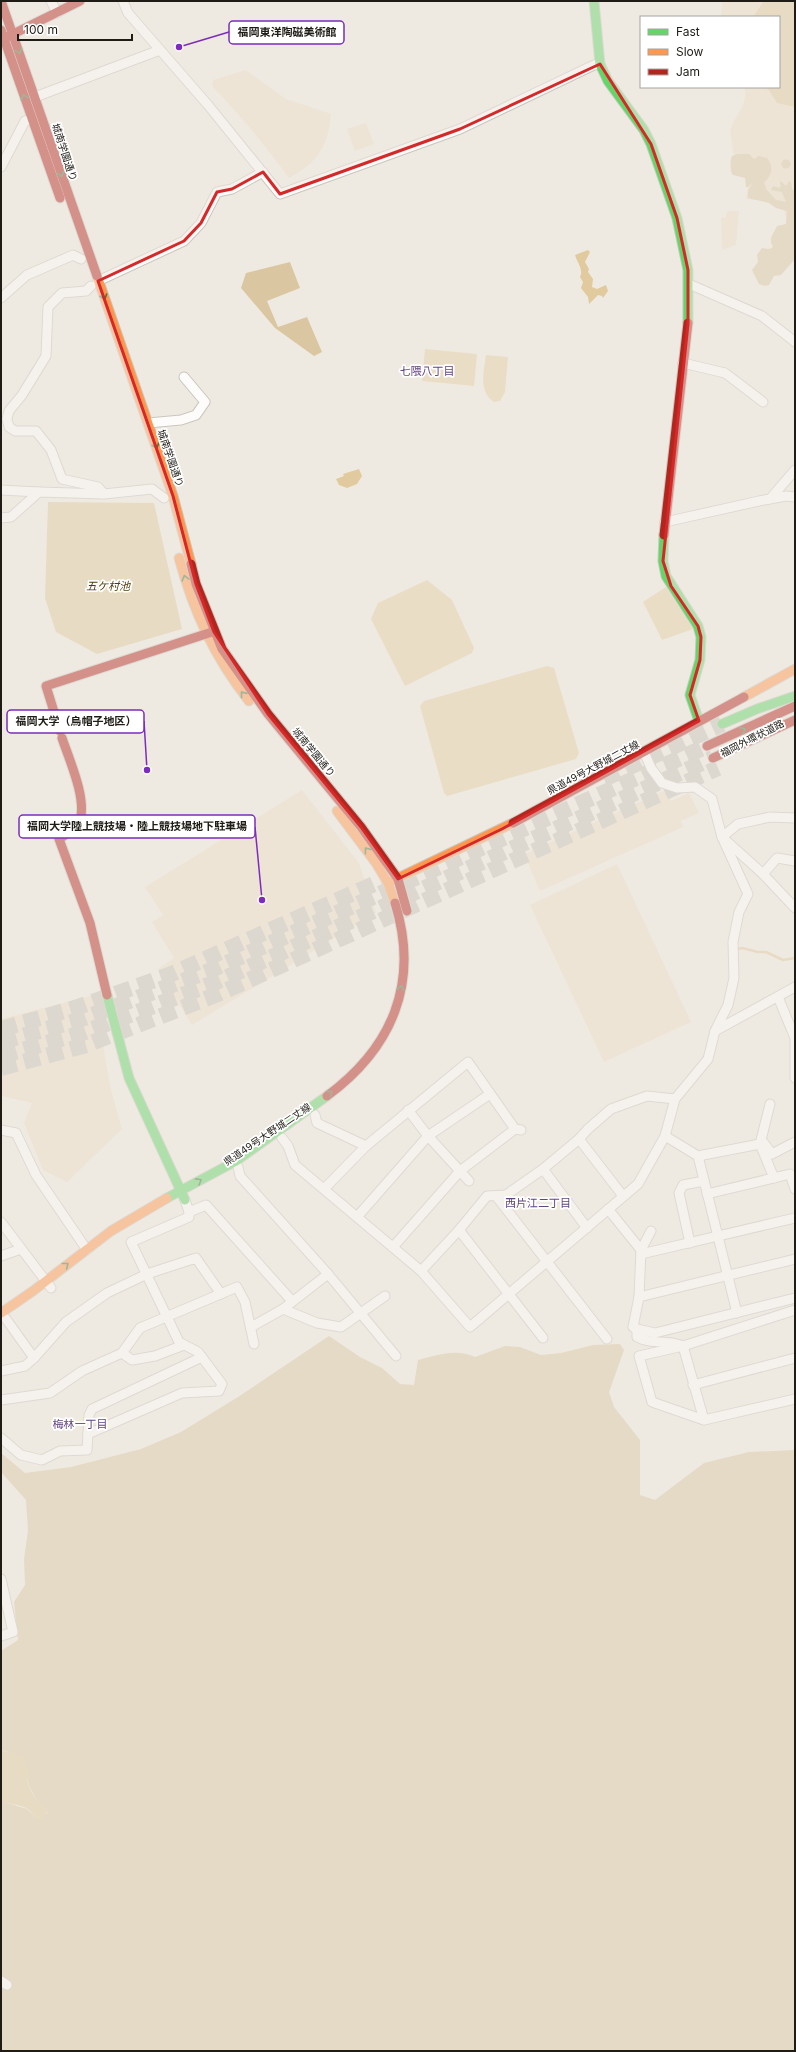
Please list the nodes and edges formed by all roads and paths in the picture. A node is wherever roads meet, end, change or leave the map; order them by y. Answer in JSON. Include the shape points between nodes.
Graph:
{"nodes":[{"id":1,"x":1,"y":1,"type":"edge"},
{"id":2,"x":51,"y":1,"type":"edge"},
{"id":3,"x":80,"y":1,"type":"edge"},
{"id":4,"x":123,"y":1,"type":"edge"},
{"id":5,"x":594,"y":1,"type":"edge"},
{"id":6,"x":57,"y":13,"type":"junction"},
{"id":7,"x":5,"y":36,"type":"edge"},
{"id":8,"x":160,"y":50,"type":"junction"},
{"id":9,"x":600,"y":64,"type":"junction"},
{"id":10,"x":35,"y":97,"type":"junction"},
{"id":11,"x":32,"y":118,"type":"junction"},
{"id":12,"x":1,"y":167,"type":"edge"},
{"id":13,"x":263,"y":172,"type":"junction"},
{"id":14,"x":81,"y":259,"type":"junction"},
{"id":15,"x":94,"y":283,"type":"junction"},
{"id":16,"x":689,"y":284,"type":"junction"},
{"id":17,"x":1,"y":298,"type":"edge"},
{"id":18,"x":795,"y":342,"type":"edge"},
{"id":19,"x":683,"y":363,"type":"junction"},
{"id":20,"x":184,"y":377,"type":"dead end"},
{"id":21,"x":763,"y":402,"type":"dead end"},
{"id":22,"x":148,"y":423,"type":"junction"},
{"id":23,"x":795,"y":470,"type":"edge"},
{"id":24,"x":1,"y":490,"type":"edge"},
{"id":25,"x":39,"y":492,"type":"junction"},
{"id":26,"x":104,"y":494,"type":"junction"},
{"id":27,"x":795,"y":497,"type":"edge"},
{"id":28,"x":164,"y":498,"type":"junction"},
{"id":29,"x":770,"y":499,"type":"junction"},
{"id":30,"x":1,"y":518,"type":"edge"},
{"id":31,"x":665,"y":522,"type":"junction"},
{"id":32,"x":209,"y":633,"type":"junction"},
{"id":33,"x":795,"y":670,"type":"edge"},
{"id":34,"x":795,"y":696,"type":"edge"},
{"id":35,"x":795,"y":706,"type":"edge"},
{"id":36,"x":795,"y":720,"type":"edge"},
{"id":37,"x":699,"y":721,"type":"junction"},
{"id":38,"x":722,"y":724,"type":"tunnel mouth"},
{"id":39,"x":795,"y":728,"type":"edge"},
{"id":40,"x":778,"y":738,"type":"dead end"},
{"id":41,"x":707,"y":746,"type":"tunnel mouth"},
{"id":42,"x":644,"y":752,"type":"junction"},
{"id":43,"x":713,"y":758,"type":"tunnel mouth"},
{"id":44,"x":795,"y":818,"type":"edge"},
{"id":45,"x":722,"y":837,"type":"junction"},
{"id":46,"x":795,"y":861,"type":"edge"},
{"id":47,"x":763,"y":874,"type":"junction"},
{"id":48,"x":398,"y":879,"type":"junction"},
{"id":49,"x":388,"y":883,"type":"junction"},
{"id":50,"x":795,"y":908,"type":"edge"},
{"id":51,"x":412,"y":937,"type":"dead end"},
{"id":52,"x":413,"y":956,"type":"dead end"},
{"id":53,"x":413,"y":968,"type":"dead end"},
{"id":54,"x":412,"y":981,"type":"dead end"},
{"id":55,"x":795,"y":987,"type":"edge"},
{"id":56,"x":778,"y":996,"type":"junction"},
{"id":57,"x":715,"y":1031,"type":"junction"},
{"id":58,"x":375,"y":1063,"type":"dead end"},
{"id":59,"x":795,"y":1078,"type":"edge"},
{"id":60,"x":490,"y":1094,"type":"junction"},
{"id":61,"x":342,"y":1096,"type":"dead end"},
{"id":62,"x":676,"y":1100,"type":"junction"},
{"id":63,"x":770,"y":1104,"type":"dead end"},
{"id":64,"x":408,"y":1110,"type":"junction"},
{"id":65,"x":315,"y":1115,"type":"junction"},
{"id":66,"x":1,"y":1130,"type":"edge"},
{"id":67,"x":428,"y":1136,"type":"junction"},
{"id":68,"x":665,"y":1136,"type":"junction"},
{"id":69,"x":282,"y":1138,"type":"junction"},
{"id":70,"x":580,"y":1139,"type":"junction"},
{"id":71,"x":761,"y":1142,"type":"junction"},
{"id":72,"x":795,"y":1142,"type":"edge"},
{"id":73,"x":366,"y":1146,"type":"junction"},
{"id":74,"x":698,"y":1156,"type":"junction"},
{"id":75,"x":238,"y":1167,"type":"junction"},
{"id":76,"x":543,"y":1169,"type":"junction"},
{"id":77,"x":460,"y":1172,"type":"junction"},
{"id":78,"x":774,"y":1178,"type":"junction"},
{"id":79,"x":469,"y":1181,"type":"dead end"},
{"id":80,"x":704,"y":1182,"type":"junction"},
{"id":81,"x":324,"y":1189,"type":"junction"},
{"id":82,"x":795,"y":1189,"type":"edge"},
{"id":83,"x":181,"y":1191,"type":"junction"},
{"id":84,"x":708,"y":1194,"type":"junction"},
{"id":85,"x":496,"y":1196,"type":"junction"},
{"id":86,"x":624,"y":1196,"type":"junction"},
{"id":87,"x":178,"y":1203,"type":"junction"},
{"id":88,"x":608,"y":1209,"type":"junction"},
{"id":89,"x":189,"y":1212,"type":"junction"},
{"id":90,"x":357,"y":1217,"type":"junction"},
{"id":91,"x":795,"y":1218,"type":"edge"},
{"id":92,"x":1,"y":1222,"type":"edge"},
{"id":93,"x":587,"y":1228,"type":"junction"},
{"id":94,"x":459,"y":1230,"type":"junction"},
{"id":95,"x":652,"y":1231,"type":"dead end"},
{"id":96,"x":718,"y":1236,"type":"junction"},
{"id":97,"x":690,"y":1242,"type":"junction"},
{"id":98,"x":393,"y":1247,"type":"junction"},
{"id":99,"x":21,"y":1248,"type":"junction"},
{"id":100,"x":87,"y":1250,"type":"junction"},
{"id":101,"x":641,"y":1252,"type":"junction"},
{"id":102,"x":1,"y":1256,"type":"edge"},
{"id":103,"x":795,"y":1259,"type":"edge"},
{"id":104,"x":547,"y":1261,"type":"junction"},
{"id":105,"x":421,"y":1271,"type":"junction"},
{"id":106,"x":146,"y":1274,"type":"junction"},
{"id":107,"x":328,"y":1274,"type":"junction"},
{"id":108,"x":727,"y":1275,"type":"junction"},
{"id":109,"x":48,"y":1285,"type":"junction"},
{"id":110,"x":510,"y":1293,"type":"junction"},
{"id":111,"x":221,"y":1294,"type":"junction"},
{"id":112,"x":385,"y":1296,"type":"dead end"},
{"id":113,"x":639,"y":1297,"type":"junction"},
{"id":114,"x":795,"y":1298,"type":"edge"},
{"id":115,"x":292,"y":1301,"type":"junction"},
{"id":116,"x":283,"y":1309,"type":"junction"},
{"id":117,"x":795,"y":1310,"type":"edge"},
{"id":118,"x":737,"y":1313,"type":"junction"},
{"id":119,"x":360,"y":1315,"type":"junction"},
{"id":120,"x":167,"y":1317,"type":"junction"},
{"id":121,"x":3,"y":1318,"type":"edge"},
{"id":122,"x":251,"y":1327,"type":"junction"},
{"id":123,"x":638,"y":1330,"type":"junction"},
{"id":124,"x":543,"y":1338,"type":"dead end"},
{"id":125,"x":607,"y":1339,"type":"dead end"},
{"id":126,"x":254,"y":1344,"type":"dead end"},
{"id":127,"x":184,"y":1345,"type":"junction"},
{"id":128,"x":683,"y":1346,"type":"junction"},
{"id":129,"x":122,"y":1354,"type":"junction"},
{"id":130,"x":396,"y":1356,"type":"dead end"},
{"id":131,"x":202,"y":1357,"type":"junction"},
{"id":132,"x":34,"y":1358,"type":"junction"},
{"id":133,"x":795,"y":1358,"type":"edge"},
{"id":134,"x":1,"y":1371,"type":"edge"},
{"id":135,"x":693,"y":1385,"type":"junction"},
{"id":136,"x":1,"y":1400,"type":"edge"},
{"id":137,"x":795,"y":1400,"type":"edge"},
{"id":138,"x":704,"y":1420,"type":"junction"},
{"id":139,"x":88,"y":1434,"type":"junction"},
{"id":140,"x":1,"y":1438,"type":"edge"},
{"id":141,"x":1,"y":1579,"type":"edge"},
{"id":142,"x":1,"y":1636,"type":"edge"}],
"edges":[{"from":1,"to":7,"type":"main road","name":"城南学園通り"},
{"from":2,"to":6,"type":"street"},
{"from":3,"to":6,"type":"main road"},
{"from":4,"to":8,"type":"street","via":[[128,13]]},
{"from":5,"to":9,"type":"main road"},
{"from":6,"to":7,"type":"main road"},
{"from":7,"to":10,"type":"main road","name":"城南学園通り","one_way":true},
{"from":11,"to":7,"type":"main road","name":"城南学園通り","one_way":true},
{"from":8,"to":10,"type":"street"},
{"from":8,"to":13,"type":"street"},
{"from":9,"to":13,"type":"street","via":[[460,129],[280,194]]},
{"from":9,"to":16,"type":"main road","via":[[608,81],[644,130],[651,144],[676,218]]},
{"from":10,"to":15,"type":"main road","name":"城南学園通り","one_way":true},
{"from":11,"to":12,"type":"street","via":[[25,121]]},
{"from":11,"to":14,"type":"main road","name":"城南学園通り"},
{"from":13,"to":15,"type":"street","via":[[232,190],[217,192],[201,223],[184,241]]},
{"from":14,"to":15,"type":"main road","name":"城南学園通り"},
{"from":14,"to":17,"type":"street","via":[[73,255],[27,275]]},
{"from":15,"to":22,"type":"main road","name":"城南学園通り","one_way":true},
{"from":15,"to":26,"type":"street","via":[[86,291],[62,293],[48,307],[46,356],[9,411],[7,419],[9,427],[15,431],[36,431],[50,450],[62,479],[98,487]]},
{"from":15,"to":28,"type":"main road","name":"城南学園通り"},
{"from":16,"to":18,"type":"street","via":[[762,316]]},
{"from":16,"to":19,"type":"main road","via":[[688,324]]},
{"from":19,"to":21,"type":"street","via":[[725,373]]},
{"from":19,"to":31,"type":"main road"},
{"from":20,"to":22,"type":"street","via":[[205,402],[196,415],[181,420]]},
{"from":22,"to":32,"type":"main road","name":"城南学園通り","one_way":true,"via":[[173,496]]},
{"from":23,"to":29,"type":"street"},
{"from":24,"to":25,"type":"street"},
{"from":25,"to":26,"type":"street"},
{"from":25,"to":30,"type":"street","via":[[11,517]]},
{"from":26,"to":28,"type":"street","via":[[152,489]]},
{"from":27,"to":29,"type":"street"},
{"from":32,"to":28,"type":"main road","name":"城南学園通り","one_way":true,"via":[[187,587]]},
{"from":29,"to":31,"type":"street"},
{"from":31,"to":37,"type":"main road","via":[[663,561],[666,576],[698,626],[701,637],[700,660],[690,695]]},
{"from":32,"to":48,"type":"main road","name":"城南学園通り","via":[[268,714],[361,827]]},
{"from":49,"to":32,"type":"main road","name":"城南学園通り","one_way":true,"via":[[344,819],[234,683]]},
{"from":32,"to":83,"type":"main road","via":[[46,686],[82,806],[80,821],[60,839],[90,923],[99,967],[129,1078]]},
{"from":33,"to":37,"type":"main road","name":"県道49号大野城二丈線"},
{"from":34,"to":38,"type":"main road"},
{"from":41,"to":35,"type":"main road","one_way":true},
{"from":36,"to":43,"type":"main road"},
{"from":37,"to":42,"type":"main road","name":"県道49号大野城二丈線"},
{"from":39,"to":40,"type":"main road","name":"福岡外環状道路"},
{"from":42,"to":45,"type":"street","via":[[662,783],[677,788],[695,787],[712,800]]},
{"from":42,"to":48,"type":"main road","name":"県道49号大野城二丈線","via":[[502,829]]},
{"from":44,"to":45,"type":"street","via":[[770,817],[738,824]]},
{"from":45,"to":47,"type":"street"},
{"from":45,"to":57,"type":"street","via":[[748,894],[739,912],[733,942],[734,978],[728,1005]]},
{"from":46,"to":47,"type":"street","via":[[778,858]]},
{"from":47,"to":50,"type":"street"},
{"from":48,"to":49,"type":"main road","name":"県道49号大野城二丈線"},
{"from":48,"to":51,"type":"main road"},
{"from":83,"to":49,"type":"main road","name":"県道49号大野城二丈線","one_way":true,"via":[[236,1161],[341,1085],[368,1060],[380,1043],[396,1009],[405,956],[399,914]]},
{"from":52,"to":53,"type":"main road"},
{"from":54,"to":58,"type":"main road","via":[[399,1022]]},
{"from":55,"to":56,"type":"street"},
{"from":56,"to":57,"type":"street"},
{"from":56,"to":59,"type":"street","via":[[795,1038]]},
{"from":57,"to":62,"type":"street","via":[[708,1059]]},
{"from":60,"to":64,"type":"street","via":[[468,1062]]},
{"from":60,"to":67,"type":"street"},
{"from":60,"to":77,"type":"street","via":[[518,1130]]},
{"from":61,"to":65,"type":"main road","name":"県道49号大野城二丈線"},
{"from":62,"to":68,"type":"street"},
{"from":62,"to":70,"type":"street","via":[[647,1096],[611,1109]]},
{"from":63,"to":71,"type":"street"},
{"from":64,"to":67,"type":"street"},
{"from":64,"to":73,"type":"street"},
{"from":65,"to":69,"type":"main road","name":"県道49号大野城二丈線"},
{"from":65,"to":73,"type":"street","via":[[317,1123]]},
{"from":66,"to":100,"type":"street","via":[[16,1133],[36,1176]]},
{"from":67,"to":77,"type":"street"},
{"from":67,"to":90,"type":"street"},
{"from":68,"to":74,"type":"street"},
{"from":68,"to":86,"type":"street","via":[[638,1184]]},
{"from":69,"to":75,"type":"main road","name":"県道49号大野城二丈線"},
{"from":69,"to":81,"type":"street","via":[[288,1146],[295,1166]]},
{"from":70,"to":76,"type":"street"},
{"from":70,"to":86,"type":"street"},
{"from":71,"to":72,"type":"street","via":[[772,1154]]},
{"from":71,"to":74,"type":"street"},
{"from":71,"to":78,"type":"street"},
{"from":73,"to":81,"type":"street"},
{"from":74,"to":80,"type":"street"},
{"from":75,"to":87,"type":"main road","name":"県道49号大野城二丈線"},
{"from":75,"to":107,"type":"street","via":[[240,1176]]},
{"from":76,"to":85,"type":"street","via":[[506,1195]]},
{"from":76,"to":93,"type":"street"},
{"from":77,"to":79,"type":"street"},
{"from":77,"to":98,"type":"street"},
{"from":78,"to":82,"type":"street","via":[[790,1174]]},
{"from":78,"to":84,"type":"street"},
{"from":80,"to":84,"type":"street"},
{"from":80,"to":97,"type":"street","via":[[683,1185],[679,1193]]},
{"from":81,"to":90,"type":"street"},
{"from":83,"to":87,"type":"main road"},
{"from":83,"to":100,"type":"main road","name":"県道49号大野城二丈線","via":[[126,1221]]},
{"from":84,"to":96,"type":"street"},
{"from":85,"to":94,"type":"street","via":[[486,1196]]},
{"from":85,"to":104,"type":"street"},
{"from":86,"to":88,"type":"street"},
{"from":87,"to":89,"type":"street"},
{"from":87,"to":109,"type":"main road","name":"県道49号大野城二丈線","via":[[132,1227]]},
{"from":88,"to":93,"type":"street"},
{"from":88,"to":101,"type":"street"},
{"from":89,"to":106,"type":"street","via":[[189,1217],[131,1242]]},
{"from":89,"to":115,"type":"street","via":[[206,1205]]},
{"from":90,"to":98,"type":"street"},
{"from":91,"to":96,"type":"street"},
{"from":92,"to":99,"type":"street"},
{"from":93,"to":104,"type":"street"},
{"from":94,"to":105,"type":"street"},
{"from":94,"to":110,"type":"street"},
{"from":95,"to":101,"type":"street"},
{"from":96,"to":97,"type":"street"},
{"from":96,"to":108,"type":"street"},
{"from":97,"to":101,"type":"street"},
{"from":98,"to":105,"type":"street"},
{"from":99,"to":102,"type":"street"},
{"from":99,"to":109,"type":"street"},
{"from":109,"to":100,"type":"main road","name":"県道49号大野城二丈線","one_way":true},
{"from":101,"to":113,"type":"street"},
{"from":103,"to":108,"type":"street"},
{"from":104,"to":110,"type":"street"},
{"from":104,"to":125,"type":"street"},
{"from":105,"to":110,"type":"street","via":[[470,1327]]},
{"from":106,"to":111,"type":"street","via":[[196,1258]]},
{"from":106,"to":120,"type":"street"},
{"from":106,"to":132,"type":"street","via":[[108,1292],[66,1322]]},
{"from":107,"to":115,"type":"street"},
{"from":107,"to":119,"type":"street"},
{"from":108,"to":113,"type":"street"},
{"from":108,"to":118,"type":"street"},
{"from":109,"to":121,"type":"main road","name":"県道49号大野城二丈線"},
{"from":110,"to":124,"type":"street"},
{"from":111,"to":120,"type":"street"},
{"from":111,"to":122,"type":"street","via":[[237,1287],[245,1302]]},
{"from":112,"to":119,"type":"street"},
{"from":113,"to":123,"type":"street","via":[[633,1327]]},
{"from":114,"to":118,"type":"street"},
{"from":115,"to":116,"type":"street"},
{"from":116,"to":119,"type":"street","via":[[317,1323],[341,1327]]},
{"from":116,"to":122,"type":"street"},
{"from":117,"to":128,"type":"street"},
{"from":118,"to":123,"type":"street","via":[[656,1333]]},
{"from":119,"to":130,"type":"street"},
{"from":120,"to":127,"type":"street","via":[[179,1342]]},
{"from":120,"to":129,"type":"street","via":[[140,1328]]},
{"from":121,"to":132,"type":"street"},
{"from":122,"to":126,"type":"street"},
{"from":123,"to":128,"type":"street","via":[[637,1337],[647,1342],[674,1342]]},
{"from":127,"to":129,"type":"street","via":[[155,1356],[132,1360]]},
{"from":127,"to":131,"type":"street"},
{"from":128,"to":135,"type":"street"},
{"from":128,"to":138,"type":"street","via":[[639,1356],[652,1402]]},
{"from":129,"to":136,"type":"street","via":[[82,1371],[50,1393]]},
{"from":131,"to":139,"type":"street","via":[[92,1409]]},
{"from":131,"to":139,"type":"street","via":[[222,1384],[219,1391],[182,1393]]},
{"from":132,"to":134,"type":"street","via":[[25,1366]]},
{"from":133,"to":135,"type":"street"},
{"from":135,"to":138,"type":"street"},
{"from":137,"to":138,"type":"street"},
{"from":139,"to":140,"type":"street","via":[[87,1450],[60,1451],[42,1460],[21,1454]]},
{"from":141,"to":142,"type":"street","via":[[13,1632]]}]}
